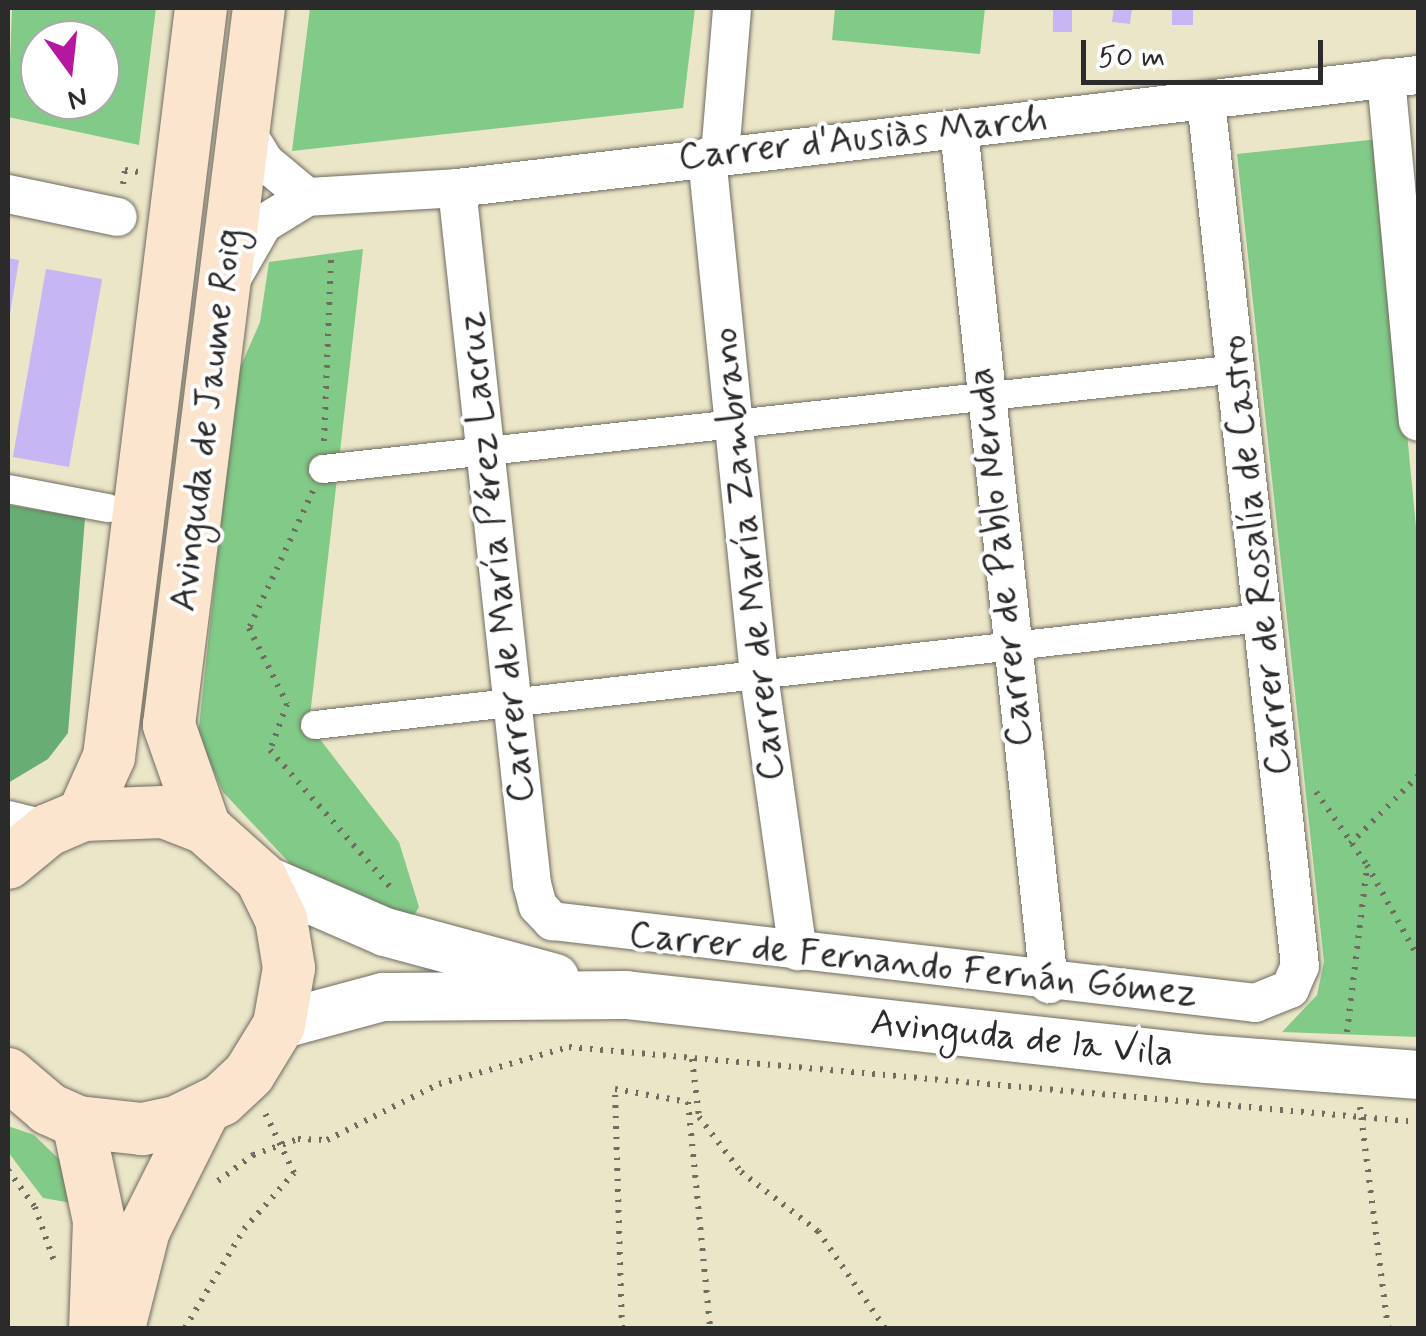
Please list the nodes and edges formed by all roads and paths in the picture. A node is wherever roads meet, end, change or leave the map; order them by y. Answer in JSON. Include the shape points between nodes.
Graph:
{"nodes":[{"id":1,"x":201,"y":8,"type":"edge"},
{"id":2,"x":259,"y":8,"type":"edge"},
{"id":3,"x":732,"y":8,"type":"edge"},
{"id":4,"x":1402,"y":76,"type":"edge"},
{"id":5,"x":1206,"y":101,"type":"junction"},
{"id":6,"x":244,"y":128,"type":"junction"},
{"id":7,"x":959,"y":129,"type":"junction"},
{"id":8,"x":713,"y":156,"type":"junction"},
{"id":9,"x":457,"y":188,"type":"junction"},
{"id":10,"x":8,"y":194,"type":"edge"},
{"id":11,"x":307,"y":198,"type":"junction"},
{"id":12,"x":118,"y":217,"type":"dead end"},
{"id":13,"x":331,"y":256,"type":"dead end"},
{"id":14,"x":224,"y":293,"type":"junction"},
{"id":15,"x":1238,"y":369,"type":"junction"},
{"id":16,"x":983,"y":396,"type":"junction"},
{"id":17,"x":1418,"y":422,"type":"edge"},
{"id":18,"x":733,"y":424,"type":"junction"},
{"id":19,"x":484,"y":452,"type":"junction"},
{"id":20,"x":324,"y":469,"type":"junction"},
{"id":21,"x":8,"y":489,"type":"edge"},
{"id":22,"x":108,"y":508,"type":"dead end"},
{"id":23,"x":1262,"y":618,"type":"junction"},
{"id":24,"x":1010,"y":646,"type":"junction"},
{"id":25,"x":759,"y":675,"type":"junction"},
{"id":26,"x":516,"y":703,"type":"junction"},
{"id":27,"x":315,"y":725,"type":"dead end"},
{"id":28,"x":1276,"y":733,"type":"junction"},
{"id":29,"x":1418,"y":776,"type":"edge"},
{"id":30,"x":205,"y":828,"type":"junction"},
{"id":31,"x":28,"y":838,"type":"edge"},
{"id":32,"x":1350,"y":844,"type":"junction"},
{"id":33,"x":1368,"y":865,"type":"junction"},
{"id":34,"x":260,"y":878,"type":"junction"},
{"id":35,"x":399,"y":899,"type":"dead end"},
{"id":36,"x":552,"y":920,"type":"joint"},
{"id":37,"x":798,"y":951,"type":"junction"},
{"id":38,"x":1418,"y":957,"type":"edge"},
{"id":39,"x":1050,"y":984,"type":"junction"},
{"id":40,"x":626,"y":994,"type":"junction"},
{"id":41,"x":1274,"y":998,"type":"joint"},
{"id":42,"x":279,"y":1025,"type":"junction"},
{"id":43,"x":692,"y":1059,"type":"junction"},
{"id":44,"x":1352,"y":1070,"type":"junction"},
{"id":45,"x":1418,"y":1075,"type":"edge"},
{"id":46,"x":14,"y":1089,"type":"edge"},
{"id":47,"x":221,"y":1098,"type":"junction"},
{"id":48,"x":1359,"y":1120,"type":"junction"},
{"id":49,"x":78,"y":1122,"type":"junction"},
{"id":50,"x":1418,"y":1122,"type":"edge"},
{"id":51,"x":284,"y":1144,"type":"junction"},
{"id":52,"x":8,"y":1170,"type":"edge"},
{"id":53,"x":18,"y":1183,"type":"junction"},
{"id":54,"x":213,"y":1184,"type":"dead end"},
{"id":55,"x":8,"y":1190,"type":"edge"},
{"id":56,"x":35,"y":1207,"type":"dead end"},
{"id":57,"x":95,"y":1328,"type":"edge"},
{"id":58,"x":118,"y":1328,"type":"edge"},
{"id":59,"x":185,"y":1328,"type":"edge"},
{"id":60,"x":622,"y":1328,"type":"edge"},
{"id":61,"x":710,"y":1328,"type":"edge"},
{"id":62,"x":885,"y":1328,"type":"edge"},
{"id":63,"x":1388,"y":1328,"type":"edge"}],
"edges":[{"from":1,"to":31,"type":"main road","name":"Avinguda de Jaume Roig","via":[[109,757]]},
{"from":2,"to":6,"type":"main road","name":"Avinguda de Jaume Roig"},
{"from":3,"to":8,"type":"street","name":"Carrer de María Zambrano"},
{"from":4,"to":5,"type":"street","name":"Carrer d'Ausiàs March"},
{"from":4,"to":17,"type":"street"},
{"from":5,"to":7,"type":"street","name":"Carrer d'Ausiàs March"},
{"from":5,"to":15,"type":"street","name":"Carrer de Rosalía de Castro"},
{"from":6,"to":11,"type":"street","via":[[265,162]]},
{"from":6,"to":14,"type":"main road","name":"Avinguda de Jaume Roig"},
{"from":7,"to":8,"type":"street","name":"Carrer d'Ausiàs March"},
{"from":7,"to":16,"type":"street","name":"Carrer de Pablo Neruda"},
{"from":8,"to":9,"type":"street","name":"Carrer d'Ausiàs March"},
{"from":8,"to":18,"type":"street","name":"Carrer de María Zambrano"},
{"from":9,"to":11,"type":"street","name":"Carrer d'Ausiàs March"},
{"from":9,"to":19,"type":"street","name":"Carrer de María Pérez Lacruz"},
{"from":10,"to":12,"type":"street"},
{"from":11,"to":14,"type":"street","name":"Carrer d'Ausiàs March","via":[[263,224]]},
{"from":13,"to":20,"type":"path"},
{"from":14,"to":30,"type":"main road","name":"Avinguda de Jaume Roig","via":[[169,725]]},
{"from":15,"to":16,"type":"street"},
{"from":15,"to":23,"type":"street","name":"Carrer de Rosalía de Castro"},
{"from":16,"to":18,"type":"street"},
{"from":16,"to":24,"type":"street","name":"Carrer de Pablo Neruda"},
{"from":18,"to":19,"type":"street"},
{"from":18,"to":25,"type":"street","name":"Carrer de María Zambrano"},
{"from":19,"to":20,"type":"street"},
{"from":19,"to":26,"type":"street","name":"Carrer de María Pérez Lacruz"},
{"from":20,"to":35,"type":"path","via":[[249,628],[287,704],[270,750]]},
{"from":21,"to":22,"type":"street"},
{"from":23,"to":24,"type":"street"},
{"from":23,"to":28,"type":"street","name":"Carrer de Rosalía de Castro"},
{"from":24,"to":25,"type":"street"},
{"from":24,"to":39,"type":"street","name":"Carrer de Pablo Neruda"},
{"from":25,"to":26,"type":"street"},
{"from":25,"to":37,"type":"street","name":"Carrer de María Zambrano"},
{"from":26,"to":27,"type":"street"},
{"from":26,"to":36,"type":"street","name":"Carrer de María Pérez Lacruz","via":[[532,884],[538,906]]},
{"from":28,"to":32,"type":"path"},
{"from":28,"to":41,"type":"street","name":"Carrer de Rosalía de Castro","via":[[1300,966],[1290,989]]},
{"from":29,"to":32,"type":"path"},
{"from":30,"to":31,"type":"main road","via":[[148,810]]},
{"from":30,"to":34,"type":"main road"},
{"from":32,"to":33,"type":"path"},
{"from":33,"to":38,"type":"path"},
{"from":33,"to":44,"type":"path"},
{"from":34,"to":40,"type":"street","name":"Avinguda de la Vila","via":[[385,932]]},
{"from":34,"to":42,"type":"main road","via":[[288,949]]},
{"from":36,"to":37,"type":"street","name":"Carrer de Fernando Fernán Gómez"},
{"from":37,"to":39,"type":"street","name":"Carrer de Fernando Fernán Gómez"},
{"from":39,"to":41,"type":"street","name":"Carrer de Fernando Fernán Gómez","via":[[1255,1003]]},
{"from":40,"to":42,"type":"street","name":"Avinguda de la Vila","via":[[383,997]]},
{"from":40,"to":44,"type":"street","name":"Avinguda de la Vila"},
{"from":42,"to":47,"type":"main road"},
{"from":43,"to":48,"type":"path"},
{"from":43,"to":51,"type":"path","via":[[569,1047],[439,1084],[327,1140]]},
{"from":43,"to":62,"type":"path","via":[[699,1117],[741,1172],[818,1231]]},
{"from":44,"to":45,"type":"street","name":"Avinguda de la Vila"},
{"from":44,"to":48,"type":"path"},
{"from":46,"to":49,"type":"main road"},
{"from":47,"to":49,"type":"main road","via":[[142,1129]]},
{"from":47,"to":51,"type":"path","via":[[272,1119]]},
{"from":47,"to":58,"type":"main road","via":[[144,1230]]},
{"from":48,"to":50,"type":"path"},
{"from":48,"to":63,"type":"path"},
{"from":49,"to":57,"type":"main road","via":[[99,1221]]},
{"from":51,"to":54,"type":"path","via":[[253,1155]]},
{"from":51,"to":59,"type":"path","via":[[294,1174],[244,1229]]},
{"from":52,"to":53,"type":"path"},
{"from":53,"to":55,"type":"path"},
{"from":53,"to":56,"type":"path"},
{"from":60,"to":61,"type":"path","via":[[615,1089],[688,1102]]}]}
